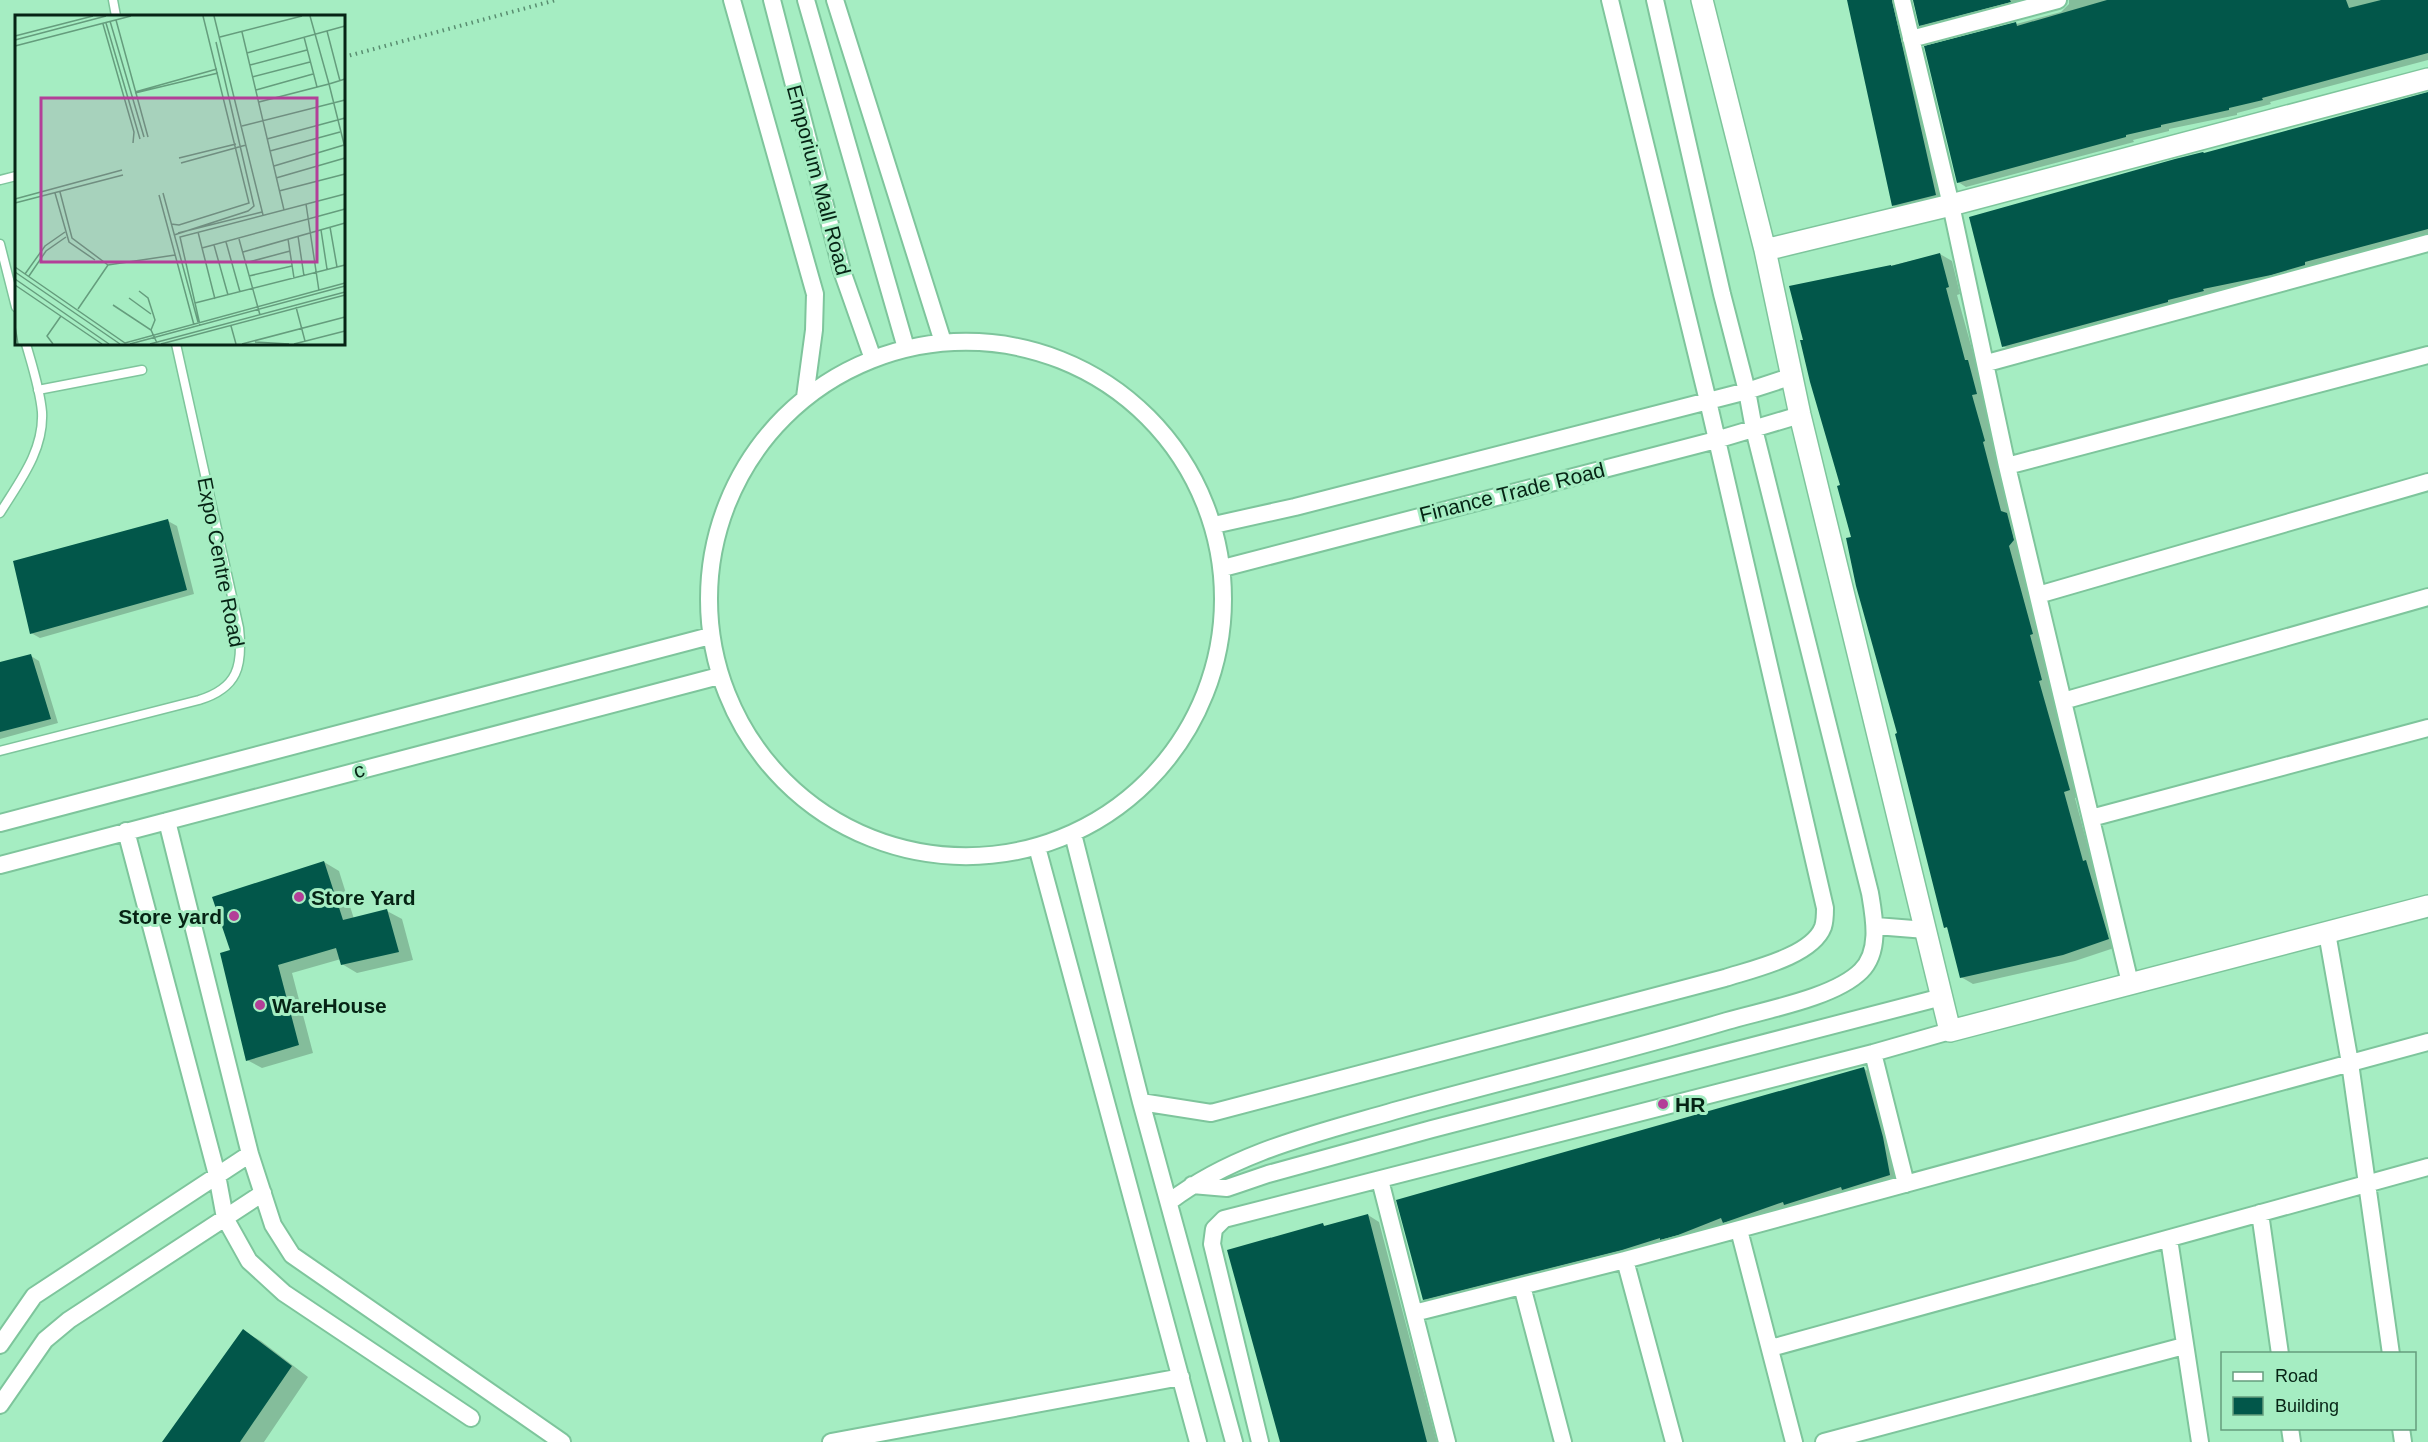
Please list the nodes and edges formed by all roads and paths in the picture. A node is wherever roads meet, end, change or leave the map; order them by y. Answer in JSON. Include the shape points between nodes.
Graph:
{"nodes":[{"id":1,"x":113,"y":0,"type":"edge"},
{"id":2,"x":556,"y":0,"type":"edge"},
{"id":3,"x":732,"y":0,"type":"edge"},
{"id":4,"x":772,"y":0,"type":"edge"},
{"id":5,"x":806,"y":0,"type":"edge"},
{"id":6,"x":835,"y":0,"type":"edge"},
{"id":7,"x":1610,"y":0,"type":"edge"},
{"id":8,"x":1655,"y":0,"type":"edge"},
{"id":9,"x":1702,"y":0,"type":"edge"},
{"id":10,"x":1902,"y":0,"type":"edge"},
{"id":11,"x":2058,"y":0,"type":"edge"},
{"id":12,"x":116,"y":15,"type":"edge"},
{"id":13,"x":1911,"y":39,"type":"junction"},
{"id":14,"x":345,"y":57,"type":"edge"},
{"id":15,"x":2428,"y":79,"type":"edge"},
{"id":16,"x":15,"y":176,"type":"edge"},
{"id":17,"x":0,"y":180,"type":"edge"},
{"id":18,"x":1951,"y":205,"type":"junction"},
{"id":19,"x":0,"y":243,"type":"edge"},
{"id":20,"x":2428,"y":243,"type":"edge"},
{"id":21,"x":1765,"y":250,"type":"junction"},
{"id":22,"x":3,"y":266,"type":"edge"},
{"id":23,"x":15,"y":304,"type":"edge"},
{"id":24,"x":943,"y":342,"type":"junction"},
{"id":25,"x":26,"y":345,"type":"edge"},
{"id":26,"x":176,"y":345,"type":"edge"},
{"id":27,"x":906,"y":348,"type":"junction"},
{"id":28,"x":2428,"y":355,"type":"edge"},
{"id":29,"x":873,"y":358,"type":"junction"},
{"id":30,"x":1987,"y":363,"type":"junction"},
{"id":31,"x":142,"y":370,"type":"dead end"},
{"id":32,"x":1793,"y":376,"type":"junction"},
{"id":33,"x":38,"y":390,"type":"junction"},
{"id":34,"x":1747,"y":391,"type":"junction"},
{"id":35,"x":805,"y":397,"type":"junction"},
{"id":36,"x":1708,"y":401,"type":"junction"},
{"id":37,"x":1800,"y":415,"type":"junction"},
{"id":38,"x":1754,"y":429,"type":"junction"},
{"id":39,"x":1716,"y":440,"type":"junction"},
{"id":40,"x":2007,"y":466,"type":"junction"},
{"id":41,"x":2428,"y":482,"type":"edge"},
{"id":42,"x":0,"y":513,"type":"edge"},
{"id":43,"x":1214,"y":525,"type":"junction"},
{"id":44,"x":1223,"y":568,"type":"junction"},
{"id":45,"x":2038,"y":595,"type":"junction"},
{"id":46,"x":2428,"y":597,"type":"edge"},
{"id":47,"x":710,"y":636,"type":"junction"},
{"id":48,"x":719,"y":676,"type":"junction"},
{"id":49,"x":2063,"y":701,"type":"junction"},
{"id":50,"x":2428,"y":728,"type":"edge"},
{"id":51,"x":0,"y":751,"type":"edge"},
{"id":52,"x":2091,"y":818,"type":"junction"},
{"id":53,"x":167,"y":821,"type":"junction"},
{"id":54,"x":0,"y":823,"type":"edge"},
{"id":55,"x":126,"y":831,"type":"junction"},
{"id":56,"x":1072,"y":834,"type":"junction"},
{"id":57,"x":1037,"y":847,"type":"junction"},
{"id":58,"x":0,"y":865,"type":"edge"},
{"id":59,"x":2428,"y":906,"type":"edge"},
{"id":60,"x":1876,"y":926,"type":"junction"},
{"id":61,"x":1926,"y":930,"type":"junction"},
{"id":62,"x":2327,"y":933,"type":"junction"},
{"id":63,"x":2130,"y":983,"type":"junction"},
{"id":64,"x":1942,"y":997,"type":"junction"},
{"id":65,"x":1950,"y":1031,"type":"junction"},
{"id":66,"x":2428,"y":1042,"type":"edge"},
{"id":67,"x":1873,"y":1053,"type":"junction"},
{"id":68,"x":2350,"y":1063,"type":"junction"},
{"id":69,"x":1141,"y":1102,"type":"junction"},
{"id":70,"x":250,"y":1154,"type":"junction"},
{"id":71,"x":2428,"y":1167,"type":"edge"},
{"id":72,"x":217,"y":1175,"type":"junction"},
{"id":73,"x":1380,"y":1180,"type":"junction"},
{"id":74,"x":2367,"y":1183,"type":"junction"},
{"id":75,"x":1906,"y":1184,"type":"junction"},
{"id":76,"x":1191,"y":1185,"type":"junction"},
{"id":77,"x":263,"y":1193,"type":"junction"},
{"id":78,"x":1169,"y":1202,"type":"junction"},
{"id":79,"x":2260,"y":1213,"type":"junction"},
{"id":80,"x":225,"y":1218,"type":"junction"},
{"id":81,"x":1739,"y":1230,"type":"junction"},
{"id":82,"x":2169,"y":1239,"type":"junction"},
{"id":83,"x":1625,"y":1260,"type":"junction"},
{"id":84,"x":1522,"y":1286,"type":"junction"},
{"id":85,"x":1414,"y":1313,"type":"junction"},
{"id":86,"x":0,"y":1345,"type":"edge"},
{"id":87,"x":2184,"y":1346,"type":"junction"},
{"id":88,"x":1771,"y":1348,"type":"junction"},
{"id":89,"x":2280,"y":1352,"type":"edge"},
{"id":90,"x":2391,"y":1352,"type":"edge"},
{"id":91,"x":1181,"y":1377,"type":"junction"},
{"id":92,"x":0,"y":1405,"type":"edge"},
{"id":93,"x":471,"y":1418,"type":"dead end"},
{"id":94,"x":562,"y":1442,"type":"edge"},
{"id":95,"x":831,"y":1442,"type":"edge"},
{"id":96,"x":1198,"y":1442,"type":"edge"},
{"id":97,"x":1234,"y":1442,"type":"edge"},
{"id":98,"x":1260,"y":1442,"type":"edge"},
{"id":99,"x":1447,"y":1442,"type":"edge"},
{"id":100,"x":1563,"y":1442,"type":"edge"},
{"id":101,"x":1674,"y":1442,"type":"edge"},
{"id":102,"x":1794,"y":1442,"type":"edge"},
{"id":103,"x":1824,"y":1442,"type":"edge"},
{"id":104,"x":2200,"y":1442,"type":"edge"}],
"edges":[{"from":1,"to":12,"type":"lane"},
{"from":2,"to":14,"type":"path"},
{"from":3,"to":35,"type":"street","via":[[815,294]]},
{"from":4,"to":29,"type":"street","name":"Emporium Mall Road","via":[[842,271]]},
{"from":5,"to":27,"type":"street"},
{"from":6,"to":24,"type":"street"},
{"from":7,"to":36,"type":"street"},
{"from":8,"to":34,"type":"street"},
{"from":9,"to":21,"type":"street"},
{"from":10,"to":13,"type":"street"},
{"from":11,"to":13,"type":"street"},
{"from":13,"to":18,"type":"street"},
{"from":15,"to":18,"type":"street"},
{"from":16,"to":17,"type":"lane"},
{"from":18,"to":21,"type":"street"},
{"from":18,"to":30,"type":"street"},
{"from":19,"to":22,"type":"lane"},
{"from":20,"to":30,"type":"street"},
{"from":21,"to":32,"type":"street"},
{"from":22,"to":23,"type":"lane"},
{"from":24,"to":27,"type":"street"},
{"from":24,"to":43,"type":"street","via":[[1002,344],[1059,358],[1111,386],[1156,424],[1191,471]]},
{"from":25,"to":33,"type":"lane"},
{"from":26,"to":51,"type":"lane","name":"Expo Centre Road","via":[[239,628],[240,663],[234,677],[214,695],[199,700]]},
{"from":27,"to":29,"type":"street"},
{"from":28,"to":40,"type":"street"},
{"from":29,"to":35,"type":"street"},
{"from":30,"to":40,"type":"street"},
{"from":31,"to":33,"type":"lane"},
{"from":32,"to":34,"type":"street"},
{"from":32,"to":37,"type":"street"},
{"from":33,"to":42,"type":"lane","via":[[42,411],[36,451]]},
{"from":34,"to":36,"type":"street"},
{"from":34,"to":38,"type":"street"},
{"from":35,"to":47,"type":"street","via":[[758,445],[725,504],[709,569]]},
{"from":36,"to":39,"type":"street"},
{"from":36,"to":43,"type":"street"},
{"from":37,"to":38,"type":"street","name":"Finance Trade Road"},
{"from":37,"to":61,"type":"street"},
{"from":38,"to":39,"type":"street","name":"Finance Trade Road"},
{"from":38,"to":60,"type":"street"},
{"from":39,"to":44,"type":"street","name":"Finance Trade Road"},
{"from":39,"to":69,"type":"street","via":[[1825,908],[1824,926],[1815,940],[1795,954],[1725,978],[1211,1113]]},
{"from":40,"to":45,"type":"street"},
{"from":41,"to":45,"type":"street"},
{"from":43,"to":44,"type":"street"},
{"from":44,"to":56,"type":"street","via":[[1223,633],[1206,696],[1174,753],[1128,800]]},
{"from":45,"to":49,"type":"street"},
{"from":46,"to":49,"type":"street"},
{"from":47,"to":48,"type":"street"},
{"from":47,"to":54,"type":"street"},
{"from":48,"to":53,"type":"street","name":"c"},
{"from":48,"to":57,"type":"street","via":[[753,745],[789,787],[843,826],[905,850],[960,856]]},
{"from":49,"to":52,"type":"street"},
{"from":50,"to":52,"type":"street"},
{"from":52,"to":63,"type":"street"},
{"from":53,"to":55,"type":"street","name":"c"},
{"from":53,"to":70,"type":"street"},
{"from":55,"to":58,"type":"street","name":"c"},
{"from":55,"to":72,"type":"street"},
{"from":56,"to":57,"type":"street"},
{"from":56,"to":69,"type":"street"},
{"from":57,"to":91,"type":"street"},
{"from":59,"to":62,"type":"street"},
{"from":60,"to":61,"type":"street"},
{"from":60,"to":76,"type":"street","via":[[1863,969],[1844,984],[1818,995],[1298,1139],[1249,1155]]},
{"from":61,"to":64,"type":"street"},
{"from":62,"to":63,"type":"street"},
{"from":62,"to":68,"type":"street"},
{"from":63,"to":65,"type":"street"},
{"from":64,"to":65,"type":"street"},
{"from":64,"to":76,"type":"street","via":[[1432,1129],[1227,1188]]},
{"from":65,"to":67,"type":"street"},
{"from":66,"to":68,"type":"street"},
{"from":67,"to":73,"type":"street"},
{"from":67,"to":75,"type":"street"},
{"from":68,"to":74,"type":"street"},
{"from":68,"to":75,"type":"street"},
{"from":69,"to":78,"type":"street"},
{"from":70,"to":72,"type":"street"},
{"from":70,"to":77,"type":"street"},
{"from":71,"to":74,"type":"street"},
{"from":72,"to":80,"type":"street"},
{"from":72,"to":86,"type":"street","via":[[34,1296]]},
{"from":73,"to":85,"type":"street"},
{"from":73,"to":98,"type":"street","via":[[1224,1219],[1214,1229],[1212,1244]]},
{"from":74,"to":79,"type":"street"},
{"from":74,"to":90,"type":"street"},
{"from":75,"to":81,"type":"street"},
{"from":76,"to":78,"type":"street"},
{"from":77,"to":80,"type":"street"},
{"from":77,"to":94,"type":"street","via":[[273,1225],[292,1255]]},
{"from":78,"to":97,"type":"street"},
{"from":79,"to":82,"type":"street"},
{"from":79,"to":89,"type":"street"},
{"from":80,"to":92,"type":"street","via":[[69,1320],[45,1340]]},
{"from":80,"to":93,"type":"street","via":[[249,1261],[284,1293]]},
{"from":81,"to":83,"type":"street"},
{"from":81,"to":88,"type":"street"},
{"from":82,"to":87,"type":"street"},
{"from":82,"to":88,"type":"street"},
{"from":83,"to":84,"type":"street"},
{"from":83,"to":101,"type":"street"},
{"from":84,"to":85,"type":"street"},
{"from":84,"to":100,"type":"street"},
{"from":85,"to":99,"type":"street"},
{"from":87,"to":103,"type":"street"},
{"from":87,"to":104,"type":"street"},
{"from":88,"to":102,"type":"street"},
{"from":91,"to":95,"type":"street"},
{"from":91,"to":96,"type":"street"}]}
